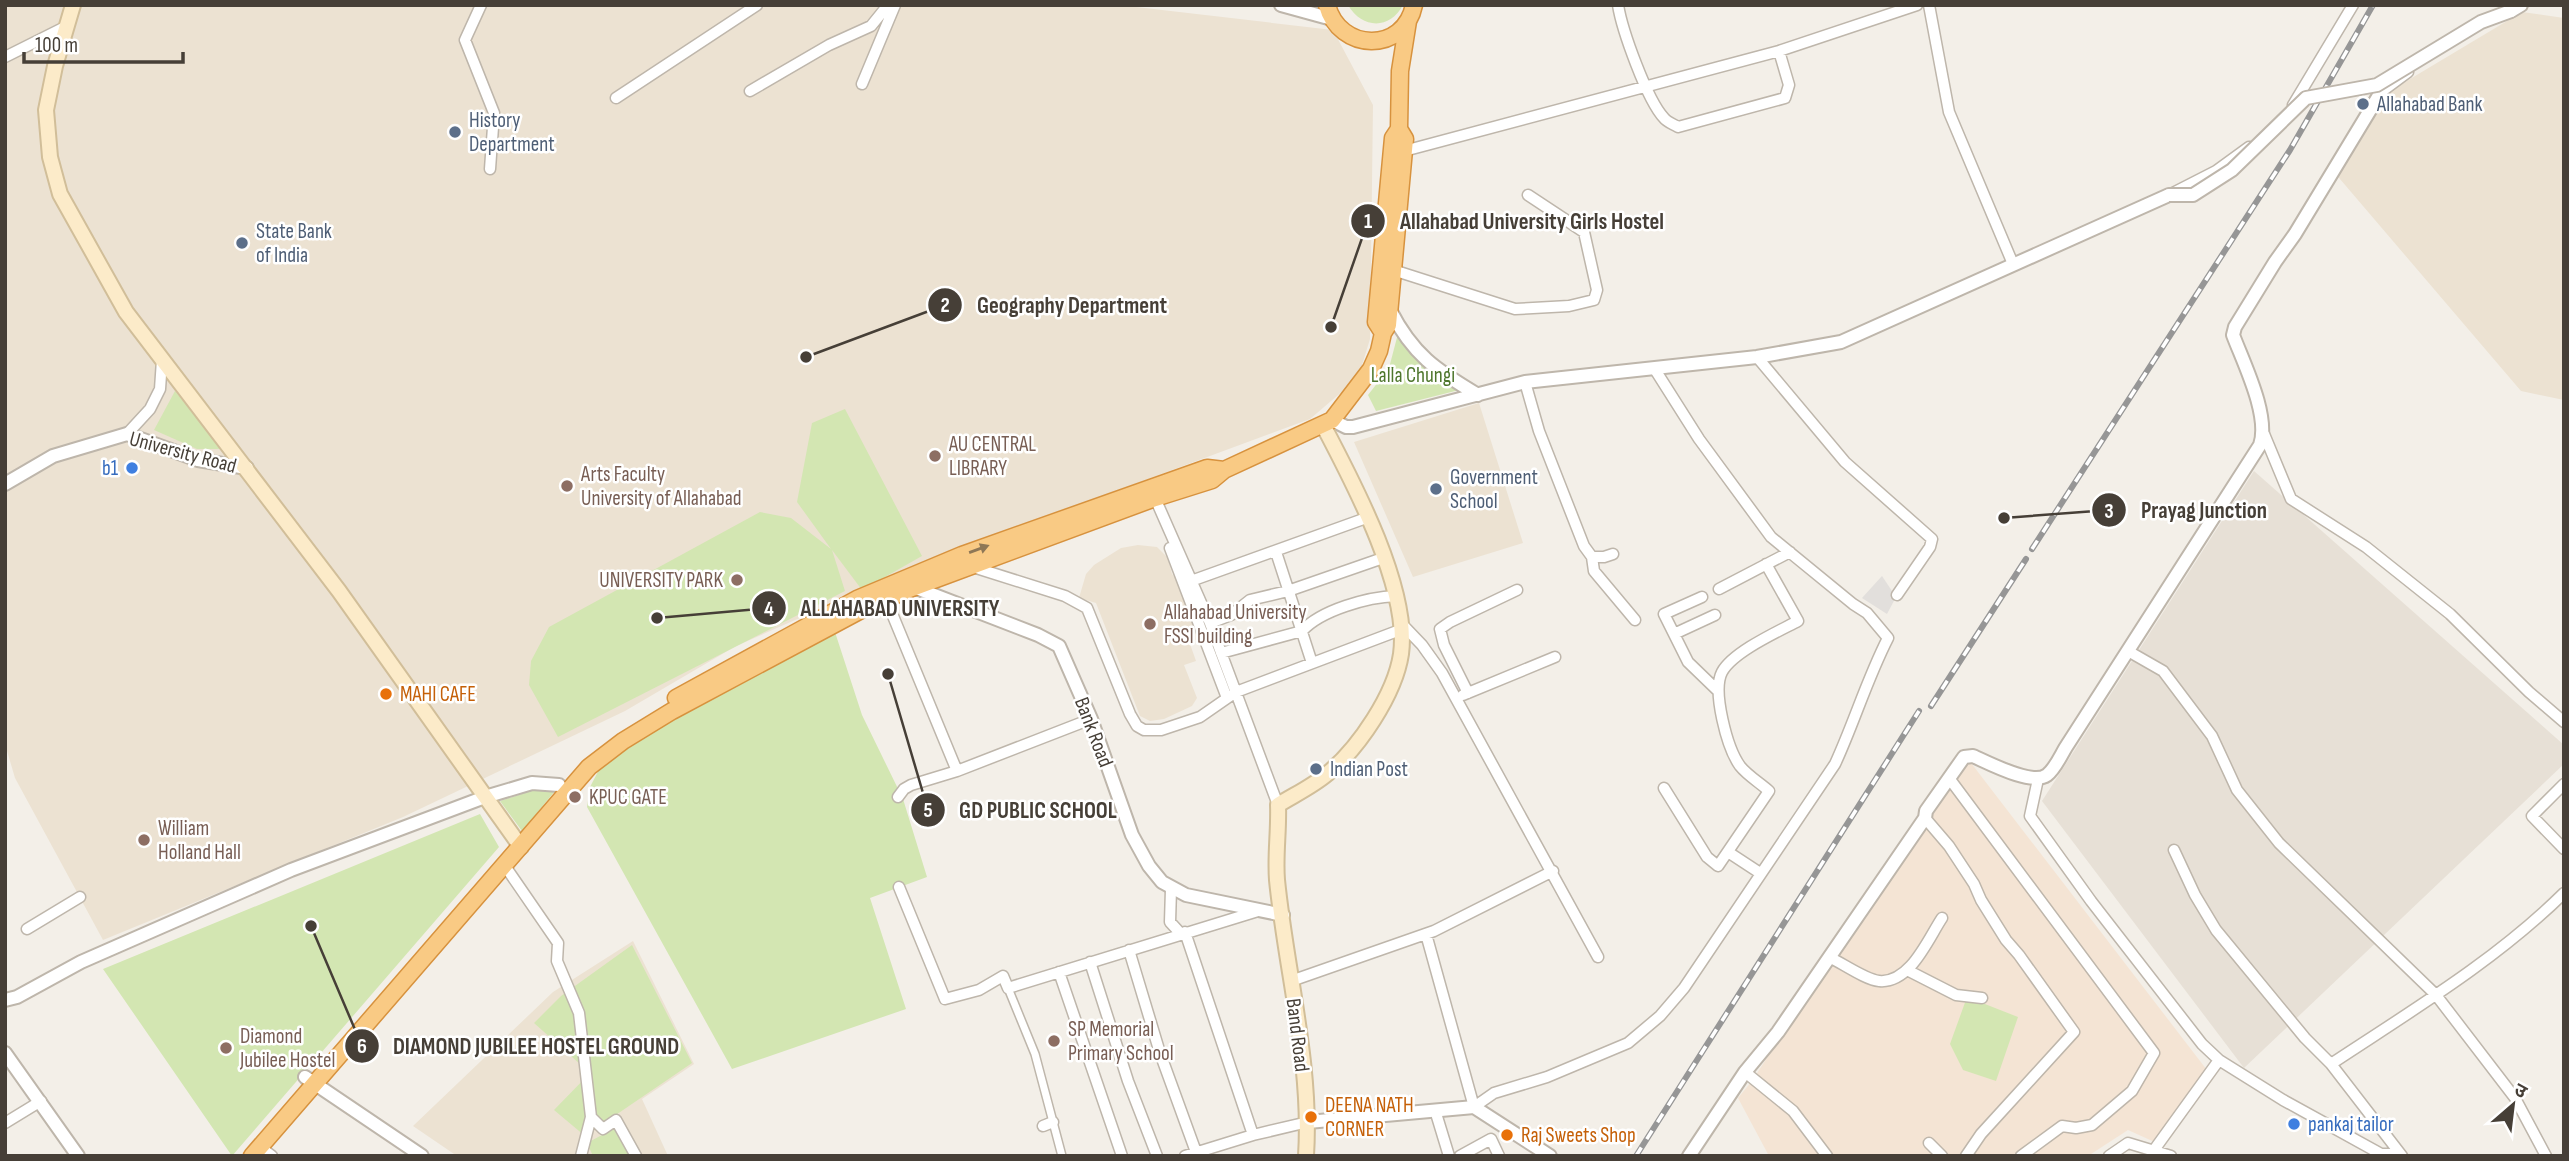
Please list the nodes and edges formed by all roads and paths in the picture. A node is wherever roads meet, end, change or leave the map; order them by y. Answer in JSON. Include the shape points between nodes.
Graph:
{"nodes":[{"id":1,"x":73,"y":5,"type":"edge"},
{"id":2,"x":481,"y":5,"type":"edge"},
{"id":3,"x":757,"y":5,"type":"edge"},
{"id":4,"x":888,"y":5,"type":"edge"},
{"id":5,"x":895,"y":5,"type":"edge"},
{"id":6,"x":1282,"y":5,"type":"edge"},
{"id":7,"x":1618,"y":5,"type":"edge"},
{"id":8,"x":1917,"y":5,"type":"edge"},
{"id":9,"x":1929,"y":5,"type":"edge"},
{"id":10,"x":2353,"y":5,"type":"edge"},
{"id":11,"x":2516,"y":8,"type":"edge"},
{"id":12,"x":1329,"y":12,"type":"edge"},
{"id":13,"x":1411,"y":13,"type":"edge"},
{"id":14,"x":67,"y":26,"type":"junction"},
{"id":15,"x":1779,"y":51,"type":"junction"},
{"id":16,"x":5,"y":57,"type":"edge"},
{"id":17,"x":862,"y":84,"type":"dead end"},
{"id":18,"x":1646,"y":86,"type":"junction"},
{"id":19,"x":750,"y":91,"type":"dead end"},
{"id":20,"x":2381,"y":92,"type":"joint"},
{"id":21,"x":616,"y":98,"type":"dead end"},
{"id":22,"x":1399,"y":129,"type":"junction"},
{"id":23,"x":1404,"y":151,"type":"junction"},
{"id":24,"x":490,"y":169,"type":"dead end"},
{"id":25,"x":1528,"y":195,"type":"dead end"},
{"id":26,"x":2169,"y":195,"type":"junction"},
{"id":27,"x":2014,"y":264,"type":"junction"},
{"id":28,"x":1393,"y":270,"type":"junction"},
{"id":29,"x":1389,"y":308,"type":"junction"},
{"id":30,"x":1383,"y":333,"type":"junction"},
{"id":31,"x":1757,"y":357,"type":"junction"},
{"id":32,"x":162,"y":360,"type":"junction"},
{"id":33,"x":1654,"y":368,"type":"junction"},
{"id":34,"x":1525,"y":382,"type":"junction"},
{"id":35,"x":1478,"y":395,"type":"junction"},
{"id":36,"x":1327,"y":423,"type":"junction"},
{"id":37,"x":127,"y":433,"type":"junction"},
{"id":38,"x":2264,"y":434,"type":"junction"},
{"id":39,"x":247,"y":468,"type":"junction"},
{"id":40,"x":1224,"y":470,"type":"junction"},
{"id":41,"x":5,"y":484,"type":"edge"},
{"id":42,"x":1155,"y":498,"type":"junction"},
{"id":43,"x":1369,"y":517,"type":"junction"},
{"id":44,"x":1163,"y":530,"type":"dead end"},
{"id":45,"x":1276,"y":552,"type":"junction"},
{"id":46,"x":1790,"y":552,"type":"junction"},
{"id":47,"x":1613,"y":554,"type":"dead end"},
{"id":48,"x":1592,"y":556,"type":"junction"},
{"id":49,"x":1383,"y":558,"type":"junction"},
{"id":50,"x":1766,"y":564,"type":"junction"},
{"id":51,"x":971,"y":566,"type":"junction"},
{"id":52,"x":1191,"y":582,"type":"junction"},
{"id":53,"x":910,"y":583,"type":"junction"},
{"id":54,"x":1719,"y":589,"type":"dead end"},
{"id":55,"x":1517,"y":590,"type":"dead end"},
{"id":56,"x":1288,"y":591,"type":"junction"},
{"id":57,"x":1898,"y":595,"type":"dead end"},
{"id":58,"x":1396,"y":596,"type":"junction"},
{"id":59,"x":1702,"y":597,"type":"dead end"},
{"id":60,"x":886,"y":599,"type":"junction"},
{"id":61,"x":1715,"y":615,"type":"dead end"},
{"id":62,"x":1635,"y":620,"type":"dead end"},
{"id":63,"x":1210,"y":623,"type":"junction"},
{"id":64,"x":1400,"y":626,"type":"junction"},
{"id":65,"x":1302,"y":631,"type":"junction"},
{"id":66,"x":1674,"y":634,"type":"junction"},
{"id":67,"x":2129,"y":651,"type":"junction"},
{"id":68,"x":1221,"y":653,"type":"junction"},
{"id":69,"x":1555,"y":657,"type":"dead end"},
{"id":70,"x":1312,"y":663,"type":"junction"},
{"id":71,"x":1717,"y":690,"type":"junction"},
{"id":72,"x":1468,"y":693,"type":"junction"},
{"id":73,"x":1231,"y":695,"type":"junction"},
{"id":74,"x":1456,"y":697,"type":"junction"},
{"id":75,"x":1091,"y":719,"type":"junction"},
{"id":76,"x":2564,"y":722,"type":"edge"},
{"id":77,"x":957,"y":771,"type":"junction"},
{"id":78,"x":1949,"y":779,"type":"junction"},
{"id":79,"x":2038,"y":779,"type":"junction"},
{"id":80,"x":2564,"y":784,"type":"edge"},
{"id":81,"x":559,"y":785,"type":"junction"},
{"id":82,"x":1664,"y":788,"type":"dead end"},
{"id":83,"x":485,"y":797,"type":"junction"},
{"id":84,"x":898,"y":797,"type":"dead end"},
{"id":85,"x":1278,"y":806,"type":"junction"},
{"id":86,"x":1925,"y":818,"type":"junction"},
{"id":87,"x":518,"y":843,"type":"junction"},
{"id":88,"x":2564,"y":849,"type":"edge"},
{"id":89,"x":2174,"y":850,"type":"dead end"},
{"id":90,"x":1728,"y":852,"type":"junction"},
{"id":91,"x":505,"y":866,"type":"junction"},
{"id":92,"x":1553,"y":871,"type":"junction"},
{"id":93,"x":1760,"y":873,"type":"junction"},
{"id":94,"x":899,"y":887,"type":"dead end"},
{"id":95,"x":1171,"y":888,"type":"junction"},
{"id":96,"x":2564,"y":893,"type":"edge"},
{"id":97,"x":80,"y":897,"type":"dead end"},
{"id":98,"x":1258,"y":911,"type":"junction"},
{"id":99,"x":1283,"y":915,"type":"junction"},
{"id":100,"x":1942,"y":918,"type":"dead end"},
{"id":101,"x":27,"y":929,"type":"dead end"},
{"id":102,"x":1183,"y":933,"type":"junction"},
{"id":103,"x":1426,"y":933,"type":"junction"},
{"id":104,"x":1129,"y":950,"type":"junction"},
{"id":105,"x":1598,"y":957,"type":"dead end"},
{"id":106,"x":1829,"y":957,"type":"junction"},
{"id":107,"x":1090,"y":962,"type":"junction"},
{"id":108,"x":1907,"y":971,"type":"junction"},
{"id":109,"x":1059,"y":972,"type":"junction"},
{"id":110,"x":1291,"y":981,"type":"junction"},
{"id":111,"x":1008,"y":988,"type":"junction"},
{"id":112,"x":2435,"y":995,"type":"junction"},
{"id":113,"x":1982,"y":998,"type":"dead end"},
{"id":114,"x":5,"y":1000,"type":"edge"},
{"id":115,"x":5,"y":1053,"type":"edge"},
{"id":116,"x":2218,"y":1060,"type":"junction"},
{"id":117,"x":2331,"y":1064,"type":"junction"},
{"id":118,"x":1745,"y":1072,"type":"junction"},
{"id":119,"x":309,"y":1080,"type":"junction"},
{"id":120,"x":41,"y":1101,"type":"junction"},
{"id":121,"x":1474,"y":1107,"type":"junction"},
{"id":122,"x":1435,"y":1110,"type":"junction"},
{"id":123,"x":591,"y":1117,"type":"junction"},
{"id":124,"x":1308,"y":1122,"type":"junction"},
{"id":125,"x":5,"y":1123,"type":"edge"},
{"id":126,"x":1253,"y":1135,"type":"junction"},
{"id":127,"x":1929,"y":1143,"type":"dead end"},
{"id":128,"x":2154,"y":1150,"type":"junction"},
{"id":129,"x":261,"y":1153,"type":"edge"},
{"id":130,"x":1190,"y":1154,"type":"edge"},
{"id":131,"x":2401,"y":1155,"type":"edge"},
{"id":132,"x":78,"y":1156,"type":"edge"},
{"id":133,"x":240,"y":1156,"type":"edge"},
{"id":134,"x":422,"y":1156,"type":"edge"},
{"id":135,"x":581,"y":1156,"type":"edge"},
{"id":136,"x":636,"y":1156,"type":"edge"},
{"id":137,"x":1062,"y":1156,"type":"edge"},
{"id":138,"x":1122,"y":1156,"type":"edge"},
{"id":139,"x":1157,"y":1156,"type":"edge"},
{"id":140,"x":1306,"y":1156,"type":"edge"},
{"id":141,"x":1449,"y":1156,"type":"edge"},
{"id":142,"x":1461,"y":1156,"type":"edge"},
{"id":143,"x":1499,"y":1156,"type":"edge"},
{"id":144,"x":1550,"y":1156,"type":"edge"},
{"id":145,"x":1689,"y":1156,"type":"edge"},
{"id":146,"x":1827,"y":1156,"type":"edge"},
{"id":147,"x":1942,"y":1156,"type":"edge"},
{"id":148,"x":1966,"y":1156,"type":"edge"},
{"id":149,"x":2021,"y":1156,"type":"edge"},
{"id":150,"x":2109,"y":1156,"type":"edge"},
{"id":151,"x":2171,"y":1156,"type":"edge"},
{"id":152,"x":2546,"y":1156,"type":"edge"}],
"edges":[{"from":1,"to":14,"type":"main road"},
{"from":2,"to":24,"type":"street","via":[[466,40],[494,113]]},
{"from":3,"to":21,"type":"street"},
{"from":4,"to":19,"type":"street","via":[[871,26],[828,45]]},
{"from":5,"to":17,"type":"street"},
{"from":6,"to":12,"type":"street"},
{"from":7,"to":18,"type":"street","via":[[1620,22]]},
{"from":8,"to":15,"type":"street"},
{"from":9,"to":27,"type":"street","via":[[1949,113]]},
{"from":10,"to":26,"type":"street","via":[[2297,102],[2260,139],[2216,171]]},
{"from":11,"to":20,"type":"street","via":[[2419,64]]},
{"from":11,"to":26,"type":"street","bridge":true,"via":[[2481,22],[2376,85],[2306,98],[2232,170],[2193,195]]},
{"from":12,"to":13,"type":"highway","via":[[1342,31],[1370,42],[1391,36]]},
{"from":13,"to":22,"type":"highway","via":[[1400,71]]},
{"from":14,"to":16,"type":"street"},
{"from":14,"to":32,"type":"main road","via":[[46,110],[50,157],[60,194],[126,312]]},
{"from":15,"to":18,"type":"street"},
{"from":15,"to":18,"type":"street","via":[[1789,85],[1785,98],[1744,111],[1678,127],[1663,117]]},
{"from":18,"to":23,"type":"street"},
{"from":20,"to":38,"type":"street","via":[[2235,327],[2233,335]]},
{"from":22,"to":23,"type":"highway","via":[[1405,139]]},
{"from":22,"to":30,"type":"highway","via":[[1393,138],[1376,322]]},
{"from":23,"to":28,"type":"highway"},
{"from":25,"to":28,"type":"street","via":[[1584,232],[1597,290],[1594,300],[1515,309]]},
{"from":26,"to":27,"type":"street"},
{"from":27,"to":31,"type":"street","via":[[1841,341]]},
{"from":28,"to":29,"type":"highway"},
{"from":29,"to":30,"type":"highway"},
{"from":29,"to":35,"type":"street","via":[[1414,349],[1448,378]]},
{"from":30,"to":36,"type":"highway","via":[[1371,369]]},
{"from":31,"to":33,"type":"street"},
{"from":31,"to":57,"type":"street","via":[[1845,462],[1932,539]]},
{"from":32,"to":37,"type":"street","via":[[160,389],[150,409]]},
{"from":32,"to":39,"type":"main road"},
{"from":33,"to":34,"type":"street"},
{"from":33,"to":46,"type":"street","via":[[1771,537]]},
{"from":34,"to":35,"type":"street"},
{"from":34,"to":48,"type":"street","via":[[1571,517]]},
{"from":35,"to":36,"type":"street","via":[[1353,427]]},
{"from":36,"to":40,"type":"highway"},
{"from":36,"to":43,"type":"main road"},
{"from":37,"to":39,"type":"street","name":"University Road","via":[[198,460]]},
{"from":37,"to":41,"type":"street","name":"University Road","via":[[53,456]]},
{"from":38,"to":67,"type":"street"},
{"from":38,"to":76,"type":"street","via":[[2291,499],[2366,547],[2450,614]]},
{"from":39,"to":83,"type":"main road"},
{"from":40,"to":42,"type":"highway","via":[[1212,480]]},
{"from":53,"to":40,"type":"highway","one_way":true,"via":[[961,555],[1207,468]]},
{"from":42,"to":51,"type":"highway"},
{"from":42,"to":52,"type":"street"},
{"from":43,"to":45,"type":"street"},
{"from":43,"to":49,"type":"main road"},
{"from":44,"to":73,"type":"street"},
{"from":45,"to":52,"type":"street"},
{"from":45,"to":56,"type":"street"},
{"from":46,"to":50,"type":"street"},
{"from":46,"to":93,"type":"street","via":[[1867,613],[1888,638],[1835,764]]},
{"from":47,"to":48,"type":"street"},
{"from":48,"to":62,"type":"street","via":[[1594,571]]},
{"from":49,"to":56,"type":"street"},
{"from":49,"to":58,"type":"main road"},
{"from":50,"to":54,"type":"street"},
{"from":50,"to":71,"type":"street","via":[[1798,621],[1746,649],[1722,671]]},
{"from":51,"to":53,"type":"highway"},
{"from":51,"to":73,"type":"street","via":[[1065,596],[1087,608],[1130,714],[1144,730],[1161,730],[1200,717]]},
{"from":52,"to":63,"type":"street"},
{"from":53,"to":60,"type":"highway"},
{"from":53,"to":75,"type":"street","name":"Bank Road","via":[[1059,646]]},
{"from":53,"to":81,"type":"highway","via":[[857,599],[699,684],[625,727],[586,756]]},
{"from":55,"to":72,"type":"street","via":[[1440,629]]},
{"from":56,"to":63,"type":"street","via":[[1250,600],[1231,615]]},
{"from":56,"to":65,"type":"street"},
{"from":58,"to":64,"type":"main road"},
{"from":58,"to":65,"type":"street","via":[[1352,604],[1310,622]]},
{"from":59,"to":66,"type":"street","via":[[1664,614]]},
{"from":60,"to":77,"type":"street"},
{"from":60,"to":87,"type":"highway","via":[[672,711],[607,752]]},
{"from":61,"to":66,"type":"street"},
{"from":63,"to":68,"type":"street"},
{"from":64,"to":70,"type":"street"},
{"from":64,"to":74,"type":"street","via":[[1422,645]]},
{"from":64,"to":85,"type":"main road","via":[[1401,652],[1391,688],[1368,729],[1327,774]]},
{"from":65,"to":68,"type":"street"},
{"from":65,"to":70,"type":"street"},
{"from":66,"to":71,"type":"street","via":[[1688,662]]},
{"from":67,"to":79,"type":"street","via":[[2048,774]]},
{"from":67,"to":112,"type":"street","via":[[2163,671],[2212,736],[2237,790],[2279,843]]},
{"from":68,"to":73,"type":"street"},
{"from":69,"to":72,"type":"street"},
{"from":70,"to":73,"type":"street"},
{"from":71,"to":90,"type":"street","via":[[1732,750],[1741,767],[1769,790]]},
{"from":72,"to":74,"type":"street"},
{"from":73,"to":85,"type":"street"},
{"from":74,"to":92,"type":"street"},
{"from":75,"to":77,"type":"street"},
{"from":75,"to":95,"type":"street","name":"Bank Road","via":[[1132,835],[1149,866]]},
{"from":77,"to":84,"type":"street","via":[[911,785]]},
{"from":78,"to":79,"type":"street","via":[[1964,757]]},
{"from":78,"to":86,"type":"street"},
{"from":78,"to":149,"type":"street","via":[[2154,1053],[2132,1091],[2092,1125],[2062,1126]]},
{"from":79,"to":116,"type":"street","via":[[2030,816],[2091,901]]},
{"from":80,"to":88,"type":"street","via":[[2532,816]]},
{"from":81,"to":83,"type":"street","via":[[532,783]]},
{"from":81,"to":87,"type":"highway"},
{"from":82,"to":90,"type":"street","via":[[1707,857],[1718,866]]},
{"from":83,"to":87,"type":"main road"},
{"from":83,"to":114,"type":"street","via":[[291,870],[92,956]]},
{"from":85,"to":99,"type":"main road","name":"Band Road","via":[[1275,845]]},
{"from":86,"to":106,"type":"street"},
{"from":86,"to":148,"type":"street","via":[[1949,846],[2006,940],[2074,1032]]},
{"from":87,"to":91,"type":"highway"},
{"from":87,"to":119,"type":"highway"},
{"from":89,"to":117,"type":"street","via":[[2216,930]]},
{"from":90,"to":93,"type":"street"},
{"from":91,"to":119,"type":"highway"},
{"from":91,"to":123,"type":"street","via":[[558,943],[557,961],[579,1013]]},
{"from":92,"to":103,"type":"street"},
{"from":92,"to":105,"type":"street"},
{"from":93,"to":121,"type":"street","via":[[1684,988],[1628,1043],[1547,1077],[1494,1093]]},
{"from":94,"to":111,"type":"street","via":[[945,999],[979,990],[1003,976]]},
{"from":95,"to":98,"type":"street","name":"Bank Road"},
{"from":95,"to":102,"type":"street","via":[[1170,922]]},
{"from":96,"to":112,"type":"street","via":[[2476,968]]},
{"from":97,"to":101,"type":"street"},
{"from":98,"to":99,"type":"street","name":"Bank Road"},
{"from":98,"to":102,"type":"street"},
{"from":99,"to":110,"type":"main road","name":"Band Road"},
{"from":100,"to":108,"type":"street"},
{"from":102,"to":104,"type":"street"},
{"from":102,"to":126,"type":"street"},
{"from":103,"to":110,"type":"street"},
{"from":103,"to":121,"type":"street"},
{"from":104,"to":107,"type":"street"},
{"from":104,"to":130,"type":"street"},
{"from":106,"to":108,"type":"street","via":[[1877,981]]},
{"from":106,"to":118,"type":"street"},
{"from":107,"to":109,"type":"street"},
{"from":107,"to":139,"type":"street"},
{"from":108,"to":113,"type":"street","via":[[1956,995]]},
{"from":109,"to":111,"type":"street"},
{"from":109,"to":138,"type":"street"},
{"from":110,"to":124,"type":"main road","name":"Band Road"},
{"from":111,"to":137,"type":"street","via":[[1035,1054],[1048,1124]]},
{"from":112,"to":117,"type":"street"},
{"from":112,"to":152,"type":"street","via":[[2515,1098]]},
{"from":115,"to":120,"type":"street"},
{"from":116,"to":128,"type":"street"},
{"from":116,"to":131,"type":"street","via":[[2381,1154]]},
{"from":117,"to":131,"type":"street"},
{"from":118,"to":145,"type":"street"},
{"from":118,"to":146,"type":"street","via":[[1793,1111]]},
{"from":119,"to":129,"type":"highway"},
{"from":119,"to":133,"type":"highway"},
{"from":119,"to":134,"type":"street"},
{"from":120,"to":125,"type":"street"},
{"from":120,"to":132,"type":"street"},
{"from":121,"to":122,"type":"street"},
{"from":121,"to":144,"type":"street"},
{"from":122,"to":124,"type":"street"},
{"from":122,"to":141,"type":"street"},
{"from":123,"to":135,"type":"street"},
{"from":123,"to":136,"type":"street","via":[[603,1129],[616,1120]]},
{"from":124,"to":126,"type":"street"},
{"from":124,"to":140,"type":"main road","name":"Band Road"},
{"from":126,"to":130,"type":"street"},
{"from":127,"to":147,"type":"street"},
{"from":128,"to":150,"type":"street","via":[[2129,1143]]},
{"from":128,"to":151,"type":"street"},
{"from":142,"to":143,"type":"street","via":[[1491,1139]]}]}
